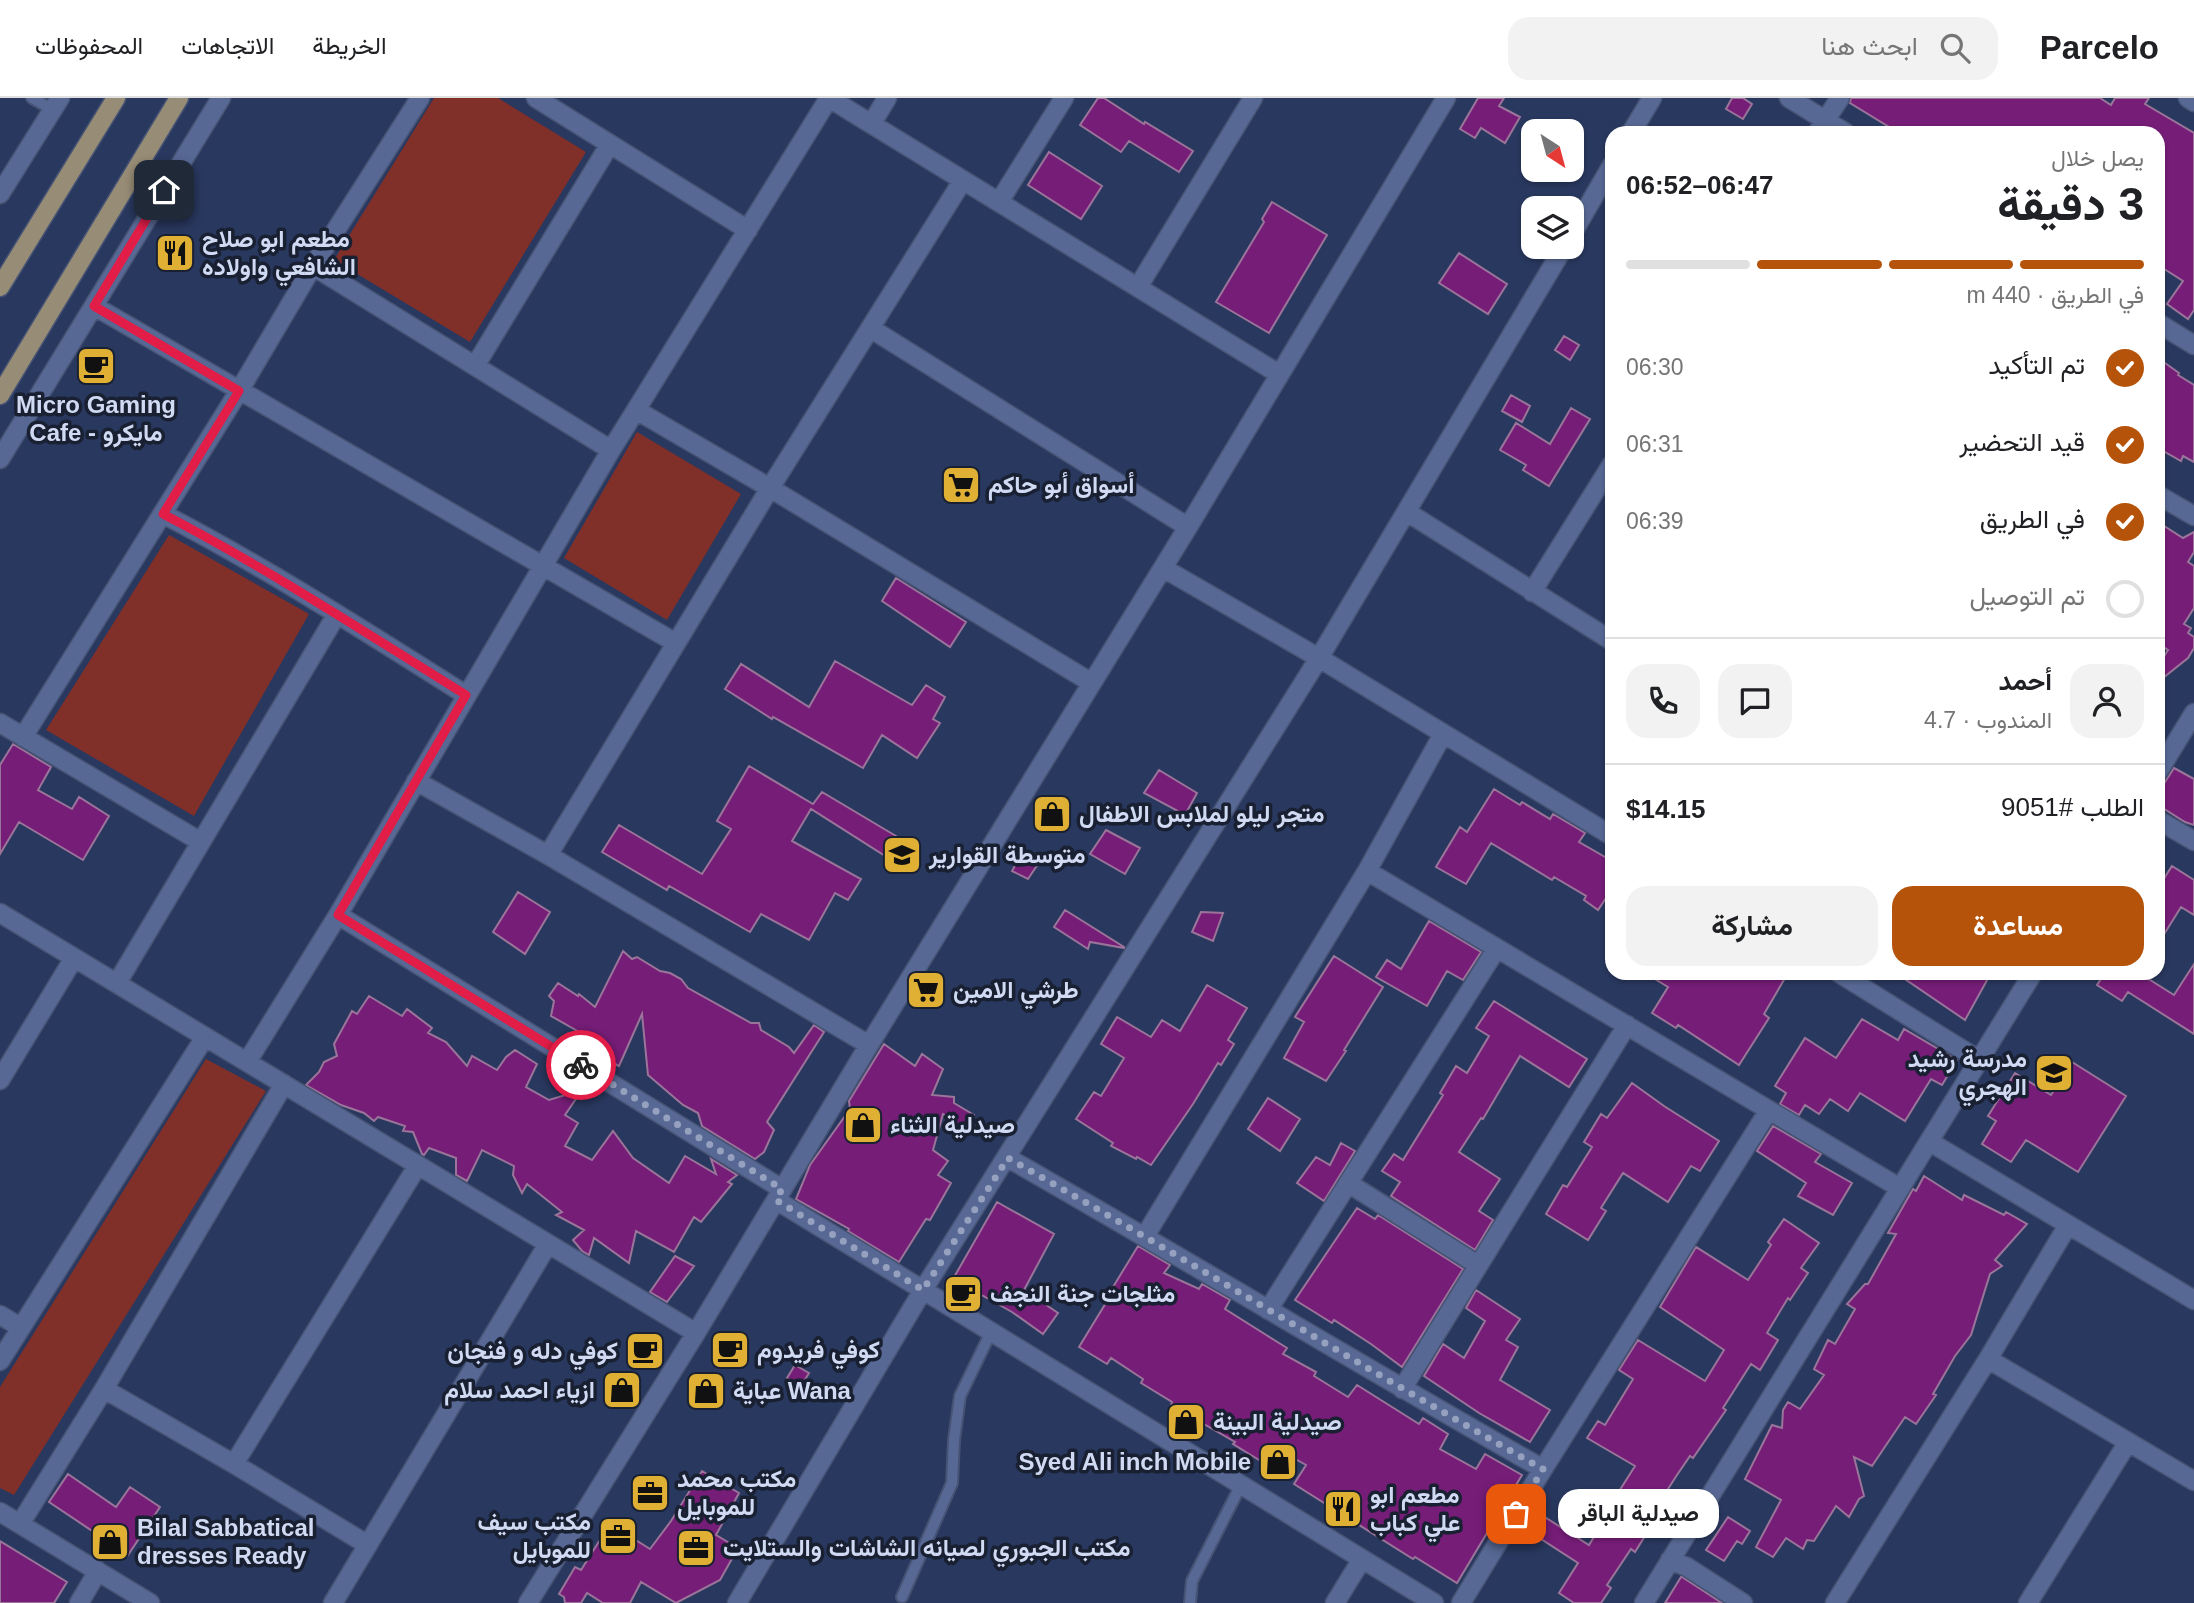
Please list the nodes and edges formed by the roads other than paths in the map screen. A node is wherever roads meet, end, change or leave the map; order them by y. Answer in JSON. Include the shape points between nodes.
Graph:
{"nodes":[{"id":1,"x":32,"y":98,"type":"edge"},
{"id":2,"x":116,"y":98,"type":"edge"},
{"id":3,"x":179,"y":98,"type":"edge"},
{"id":4,"x":221,"y":98,"type":"edge"},
{"id":5,"x":420,"y":98,"type":"edge"},
{"id":6,"x":536,"y":98,"type":"edge"},
{"id":7,"x":887,"y":98,"type":"edge"},
{"id":8,"x":1064,"y":98,"type":"edge"},
{"id":9,"x":1253,"y":98,"type":"edge"},
{"id":10,"x":1446,"y":98,"type":"edge"},
{"id":11,"x":1652,"y":98,"type":"edge"},
{"id":12,"x":1789,"y":98,"type":"edge"},
{"id":13,"x":1840,"y":98,"type":"edge"},
{"id":14,"x":2189,"y":98,"type":"edge"},
{"id":15,"x":2194,"y":102,"type":"edge"},
{"id":16,"x":56,"y":104,"type":"edge"},
{"id":17,"x":872,"y":123,"type":"junction"},
{"id":18,"x":1635,"y":126,"type":"edge"},
{"id":19,"x":1820,"y":126,"type":"edge"},
{"id":20,"x":1822,"y":126,"type":"edge"},
{"id":21,"x":610,"y":144,"type":"junction"},
{"id":22,"x":1605,"y":177,"type":"edge"},
{"id":23,"x":963,"y":180,"type":"junction"},
{"id":24,"x":0,"y":194,"type":"edge"},
{"id":25,"x":999,"y":202,"type":"junction"},
{"id":26,"x":1584,"y":213,"type":"edge"},
{"id":27,"x":748,"y":230,"type":"junction"},
{"id":28,"x":1557,"y":259,"type":"edge"},
{"id":29,"x":313,"y":266,"type":"junction"},
{"id":30,"x":0,"y":287,"type":"edge"},
{"id":31,"x":1138,"y":287,"type":"junction"},
{"id":32,"x":94,"y":306,"type":"junction"},
{"id":33,"x":2165,"y":327,"type":"edge"},
{"id":34,"x":870,"y":328,"type":"junction"},
{"id":35,"x":2194,"y":345,"type":"edge"},
{"id":36,"x":475,"y":366,"type":"junction"},
{"id":37,"x":1279,"y":374,"type":"junction"},
{"id":38,"x":239,"y":391,"type":"junction"},
{"id":39,"x":0,"y":395,"type":"edge"},
{"id":40,"x":636,"y":410,"type":"junction"},
{"id":41,"x":611,"y":450,"type":"junction"},
{"id":42,"x":0,"y":459,"type":"edge"},
{"id":43,"x":1605,"y":475,"type":"edge"},
{"id":44,"x":770,"y":488,"type":"junction"},
{"id":45,"x":2165,"y":499,"type":"edge"},
{"id":46,"x":1407,"y":512,"type":"junction"},
{"id":47,"x":163,"y":514,"type":"junction"},
{"id":48,"x":2194,"y":516,"type":"edge"},
{"id":49,"x":1188,"y":527,"type":"junction"},
{"id":50,"x":542,"y":566,"type":"junction"},
{"id":51,"x":1163,"y":568,"type":"junction"},
{"id":52,"x":1532,"y":592,"type":"junction"},
{"id":53,"x":337,"y":614,"type":"junction"},
{"id":54,"x":1605,"y":637,"type":"edge"},
{"id":55,"x":676,"y":643,"type":"junction"},
{"id":56,"x":1319,"y":658,"type":"junction"},
{"id":57,"x":1092,"y":682,"type":"junction"},
{"id":58,"x":466,"y":695,"type":"junction"},
{"id":59,"x":2194,"y":713,"type":"edge"},
{"id":60,"x":0,"y":723,"type":"edge"},
{"id":61,"x":1443,"y":734,"type":"junction"},
{"id":62,"x":23,"y":737,"type":"junction"},
{"id":63,"x":2165,"y":761,"type":"edge"},
{"id":64,"x":416,"y":781,"type":"junction"},
{"id":65,"x":2165,"y":824,"type":"edge"},
{"id":66,"x":1605,"y":832,"type":"edge"},
{"id":67,"x":2194,"y":841,"type":"edge"},
{"id":68,"x":201,"y":842,"type":"junction"},
{"id":69,"x":548,"y":855,"type":"junction"},
{"id":70,"x":1367,"y":871,"type":"junction"},
{"id":71,"x":0,"y":913,"type":"edge"},
{"id":72,"x":338,"y":915,"type":"junction"},
{"id":73,"x":1497,"y":948,"type":"junction"},
{"id":74,"x":74,"y":958,"type":"junction"},
{"id":75,"x":1851,"y":980,"type":"edge"},
{"id":76,"x":2029,"y":980,"type":"edge"},
{"id":77,"x":117,"y":983,"type":"junction"},
{"id":78,"x":1627,"y":1025,"type":"junction"},
{"id":79,"x":205,"y":1037,"type":"junction"},
{"id":80,"x":869,"y":1045,"type":"junction"},
{"id":81,"x":1979,"y":1060,"type":"junction"},
{"id":82,"x":247,"y":1062,"type":"junction"},
{"id":83,"x":0,"y":1080,"type":"edge"},
{"id":84,"x":284,"y":1084,"type":"junction"},
{"id":85,"x":1769,"y":1110,"type":"junction"},
{"id":86,"x":1930,"y":1142,"type":"junction"},
{"id":87,"x":1008,"y":1158,"type":"junction"},
{"id":88,"x":418,"y":1165,"type":"junction"},
{"id":89,"x":1348,"y":1183,"type":"junction"},
{"id":90,"x":1900,"y":1188,"type":"junction"},
{"id":91,"x":779,"y":1195,"type":"junction"},
{"id":92,"x":2068,"y":1225,"type":"junction"},
{"id":93,"x":1145,"y":1236,"type":"junction"},
{"id":94,"x":548,"y":1244,"type":"junction"},
{"id":95,"x":1478,"y":1265,"type":"junction"},
{"id":96,"x":923,"y":1290,"type":"junction"},
{"id":97,"x":2194,"y":1300,"type":"edge"},
{"id":98,"x":1268,"y":1310,"type":"junction"},
{"id":99,"x":0,"y":1315,"type":"edge"},
{"id":100,"x":20,"y":1327,"type":"junction"},
{"id":101,"x":991,"y":1332,"type":"junction"},
{"id":102,"x":696,"y":1333,"type":"junction"},
{"id":103,"x":1988,"y":1359,"type":"junction"},
{"id":104,"x":0,"y":1361,"type":"edge"},
{"id":105,"x":104,"y":1389,"type":"junction"},
{"id":106,"x":1402,"y":1389,"type":"junction"},
{"id":107,"x":2128,"y":1442,"type":"junction"},
{"id":108,"x":234,"y":1464,"type":"junction"},
{"id":109,"x":1543,"y":1469,"type":"junction"},
{"id":110,"x":2194,"y":1481,"type":"edge"},
{"id":111,"x":1241,"y":1485,"type":"junction"},
{"id":112,"x":0,"y":1511,"type":"edge"},
{"id":113,"x":20,"y":1524,"type":"junction"},
{"id":114,"x":368,"y":1545,"type":"junction"},
{"id":115,"x":1362,"y":1559,"type":"junction"},
{"id":116,"x":1670,"y":1560,"type":"junction"},
{"id":117,"x":98,"y":1572,"type":"junction"},
{"id":118,"x":902,"y":1597,"type":"dead end"},
{"id":119,"x":79,"y":1603,"type":"edge"},
{"id":120,"x":150,"y":1603,"type":"edge"},
{"id":121,"x":333,"y":1603,"type":"edge"},
{"id":122,"x":528,"y":1603,"type":"edge"},
{"id":123,"x":737,"y":1603,"type":"edge"},
{"id":124,"x":1190,"y":1603,"type":"edge"},
{"id":125,"x":1335,"y":1603,"type":"edge"},
{"id":126,"x":1434,"y":1603,"type":"edge"},
{"id":127,"x":1461,"y":1603,"type":"edge"},
{"id":128,"x":1644,"y":1603,"type":"edge"},
{"id":129,"x":1743,"y":1603,"type":"edge"},
{"id":130,"x":1835,"y":1603,"type":"edge"},
{"id":131,"x":2028,"y":1603,"type":"edge"}],
"edges":[{"from":1,"to":16,"type":"lane"},
{"from":2,"to":30,"type":"main road"},
{"from":3,"to":39,"type":"main road"},
{"from":4,"to":32,"type":"street"},
{"from":5,"to":29,"type":"street"},
{"from":6,"to":21,"type":"street"},
{"from":7,"to":17,"type":"street"},
{"from":8,"to":25,"type":"street"},
{"from":9,"to":31,"type":"street"},
{"from":10,"to":37,"type":"street"},
{"from":11,"to":18,"type":"street"},
{"from":12,"to":19,"type":"street"},
{"from":13,"to":20,"type":"street"},
{"from":14,"to":15,"type":"street"},
{"from":16,"to":24,"type":"street"},
{"from":17,"to":23,"type":"street"},
{"from":17,"to":27,"type":"street","via":[[829,98]]},
{"from":21,"to":27,"type":"street"},
{"from":21,"to":36,"type":"street"},
{"from":22,"to":26,"type":"street"},
{"from":23,"to":25,"type":"street"},
{"from":23,"to":34,"type":"street"},
{"from":25,"to":31,"type":"street"},
{"from":27,"to":40,"type":"street"},
{"from":28,"to":46,"type":"street"},
{"from":29,"to":36,"type":"street"},
{"from":29,"to":38,"type":"street"},
{"from":31,"to":37,"type":"street"},
{"from":32,"to":38,"type":"street"},
{"from":32,"to":42,"type":"street"},
{"from":33,"to":35,"type":"street"},
{"from":34,"to":44,"type":"street"},
{"from":34,"to":49,"type":"street"},
{"from":36,"to":41,"type":"street"},
{"from":37,"to":49,"type":"street"},
{"from":38,"to":47,"type":"street"},
{"from":38,"to":50,"type":"street"},
{"from":40,"to":41,"type":"street"},
{"from":40,"to":44,"type":"street"},
{"from":41,"to":50,"type":"street"},
{"from":43,"to":52,"type":"street"},
{"from":44,"to":55,"type":"street"},
{"from":44,"to":57,"type":"street"},
{"from":45,"to":48,"type":"street"},
{"from":46,"to":52,"type":"street"},
{"from":46,"to":56,"type":"street"},
{"from":47,"to":53,"type":"street"},
{"from":47,"to":62,"type":"street"},
{"from":49,"to":51,"type":"street"},
{"from":50,"to":55,"type":"street"},
{"from":50,"to":58,"type":"street"},
{"from":51,"to":56,"type":"street"},
{"from":51,"to":57,"type":"street"},
{"from":52,"to":54,"type":"street"},
{"from":53,"to":58,"type":"street"},
{"from":53,"to":68,"type":"street"},
{"from":55,"to":69,"type":"street"},
{"from":56,"to":61,"type":"street"},
{"from":56,"to":87,"type":"street"},
{"from":57,"to":80,"type":"street"},
{"from":58,"to":64,"type":"street"},
{"from":59,"to":63,"type":"street"},
{"from":60,"to":62,"type":"street"},
{"from":61,"to":66,"type":"street"},
{"from":61,"to":70,"type":"street"},
{"from":62,"to":68,"type":"street"},
{"from":64,"to":69,"type":"street"},
{"from":64,"to":72,"type":"street"},
{"from":65,"to":67,"type":"street"},
{"from":68,"to":77,"type":"street"},
{"from":69,"to":80,"type":"street"},
{"from":70,"to":73,"type":"street"},
{"from":70,"to":93,"type":"street"},
{"from":71,"to":74,"type":"street"},
{"from":72,"to":82,"type":"street"},
{"from":72,"to":91,"type":"street"},
{"from":73,"to":78,"type":"street"},
{"from":73,"to":89,"type":"street"},
{"from":74,"to":77,"type":"street"},
{"from":74,"to":83,"type":"street"},
{"from":75,"to":81,"type":"street"},
{"from":76,"to":81,"type":"street"},
{"from":77,"to":79,"type":"street"},
{"from":78,"to":85,"type":"street"},
{"from":78,"to":95,"type":"street"},
{"from":79,"to":82,"type":"street"},
{"from":79,"to":100,"type":"street"},
{"from":80,"to":91,"type":"street"},
{"from":81,"to":86,"type":"street"},
{"from":82,"to":84,"type":"street"},
{"from":84,"to":88,"type":"street"},
{"from":84,"to":105,"type":"street"},
{"from":85,"to":90,"type":"street"},
{"from":85,"to":109,"type":"street"},
{"from":86,"to":90,"type":"street"},
{"from":86,"to":92,"type":"street"},
{"from":87,"to":93,"type":"street"},
{"from":87,"to":96,"type":"street"},
{"from":88,"to":94,"type":"street"},
{"from":88,"to":108,"type":"street"},
{"from":89,"to":95,"type":"street"},
{"from":89,"to":98,"type":"street"},
{"from":90,"to":116,"type":"street"},
{"from":91,"to":96,"type":"street"},
{"from":91,"to":102,"type":"street"},
{"from":92,"to":97,"type":"street"},
{"from":92,"to":103,"type":"street"},
{"from":93,"to":98,"type":"street"},
{"from":94,"to":102,"type":"street"},
{"from":94,"to":114,"type":"street"},
{"from":95,"to":106,"type":"street"},
{"from":96,"to":101,"type":"street"},
{"from":96,"to":123,"type":"street"},
{"from":98,"to":106,"type":"street"},
{"from":99,"to":100,"type":"street"},
{"from":100,"to":104,"type":"street"},
{"from":101,"to":111,"type":"street"},
{"from":101,"to":118,"type":"lane","via":[[961,1396],[952,1483]]},
{"from":102,"to":122,"type":"street"},
{"from":103,"to":107,"type":"street"},
{"from":103,"to":130,"type":"street"},
{"from":105,"to":108,"type":"street"},
{"from":105,"to":113,"type":"street"},
{"from":106,"to":109,"type":"street"},
{"from":107,"to":110,"type":"street"},
{"from":107,"to":131,"type":"street"},
{"from":108,"to":114,"type":"street"},
{"from":109,"to":127,"type":"street"},
{"from":111,"to":115,"type":"street"},
{"from":111,"to":124,"type":"lane","via":[[1192,1581]]},
{"from":112,"to":113,"type":"street"},
{"from":113,"to":117,"type":"street"},
{"from":114,"to":121,"type":"street"},
{"from":115,"to":125,"type":"street"},
{"from":115,"to":126,"type":"street"},
{"from":116,"to":128,"type":"street"},
{"from":116,"to":129,"type":"street"},
{"from":117,"to":119,"type":"street"},
{"from":117,"to":120,"type":"street"}]}
